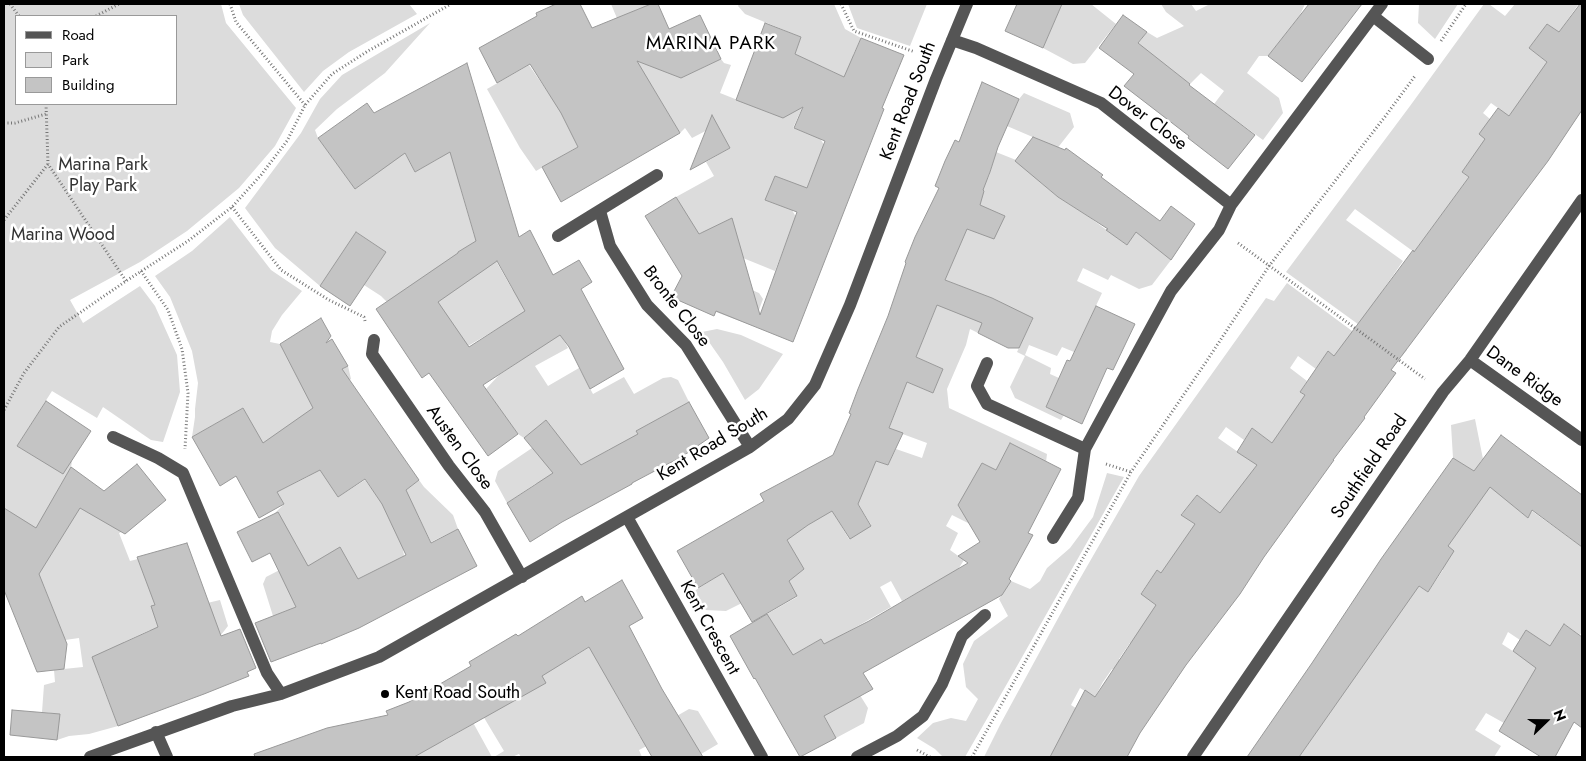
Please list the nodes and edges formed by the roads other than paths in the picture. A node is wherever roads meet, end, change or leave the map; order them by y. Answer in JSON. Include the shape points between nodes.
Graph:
{"nodes":[{"id":1,"x":967,"y":4,"type":"edge"},
{"id":2,"x":1382,"y":4,"type":"edge"},
{"id":3,"x":1373,"y":16,"type":"junction"},
{"id":4,"x":952,"y":40,"type":"junction"},
{"id":5,"x":1428,"y":58,"type":"road end"},
{"id":6,"x":657,"y":174,"type":"dead end"},
{"id":7,"x":1582,"y":200,"type":"edge"},
{"id":8,"x":1231,"y":205,"type":"junction"},
{"id":9,"x":600,"y":211,"type":"junction"},
{"id":10,"x":558,"y":236,"type":"dead end"},
{"id":11,"x":374,"y":340,"type":"road end"},
{"id":12,"x":1470,"y":360,"type":"junction"},
{"id":13,"x":987,"y":362,"type":"dead end"},
{"id":14,"x":113,"y":437,"type":"dead end"},
{"id":15,"x":1582,"y":440,"type":"edge"},
{"id":16,"x":750,"y":447,"type":"junction"},
{"id":17,"x":1085,"y":450,"type":"junction"},
{"id":18,"x":627,"y":517,"type":"junction"},
{"id":19,"x":1052,"y":538,"type":"dead end"},
{"id":20,"x":522,"y":577,"type":"junction"},
{"id":21,"x":984,"y":615,"type":"dead end"},
{"id":22,"x":281,"y":694,"type":"junction"},
{"id":23,"x":156,"y":732,"type":"junction"},
{"id":24,"x":859,"y":756,"type":"edge"},
{"id":25,"x":90,"y":757,"type":"edge"},
{"id":26,"x":166,"y":757,"type":"edge"},
{"id":27,"x":762,"y":757,"type":"edge"},
{"id":28,"x":1193,"y":757,"type":"edge"}],
"edges":[{"from":1,"to":4,"type":"street","name":"Kent Road South"},
{"from":2,"to":3,"type":"street"},
{"from":3,"to":5,"type":"street"},
{"from":3,"to":8,"type":"street"},
{"from":4,"to":8,"type":"street","name":"Dover Close","via":[[1101,103]]},
{"from":4,"to":16,"type":"street","name":"Kent Road South","via":[[850,305],[816,384],[788,419]]},
{"from":6,"to":9,"type":"street"},
{"from":7,"to":12,"type":"street","name":"Southfield Road"},
{"from":8,"to":17,"type":"street","via":[[1219,230],[1171,291]]},
{"from":9,"to":10,"type":"street"},
{"from":9,"to":16,"type":"street","name":"Bronte Close","via":[[615,255],[647,305],[686,345]]},
{"from":11,"to":20,"type":"street","name":"Austen Close","via":[[372,354],[484,512]]},
{"from":12,"to":15,"type":"street","name":"Dane Ridge"},
{"from":12,"to":28,"type":"street","name":"Southfield Road","via":[[1442,392]]},
{"from":13,"to":17,"type":"street","via":[[977,386],[987,404]]},
{"from":14,"to":22,"type":"street","via":[[183,473],[267,674]]},
{"from":16,"to":18,"type":"street","name":"Kent Road South"},
{"from":17,"to":19,"type":"street","via":[[1078,498]]},
{"from":18,"to":20,"type":"street","name":"Kent Road South"},
{"from":18,"to":27,"type":"street","name":"Kent Crescent"},
{"from":20,"to":22,"type":"street","name":"Kent Road South","via":[[379,657]]},
{"from":21,"to":24,"type":"street","via":[[962,636],[942,684],[923,716],[898,736]]},
{"from":22,"to":23,"type":"street","name":"Kent Road South","via":[[232,706]]},
{"from":23,"to":25,"type":"street","name":"Kent Road South"},
{"from":23,"to":26,"type":"street"}]}
